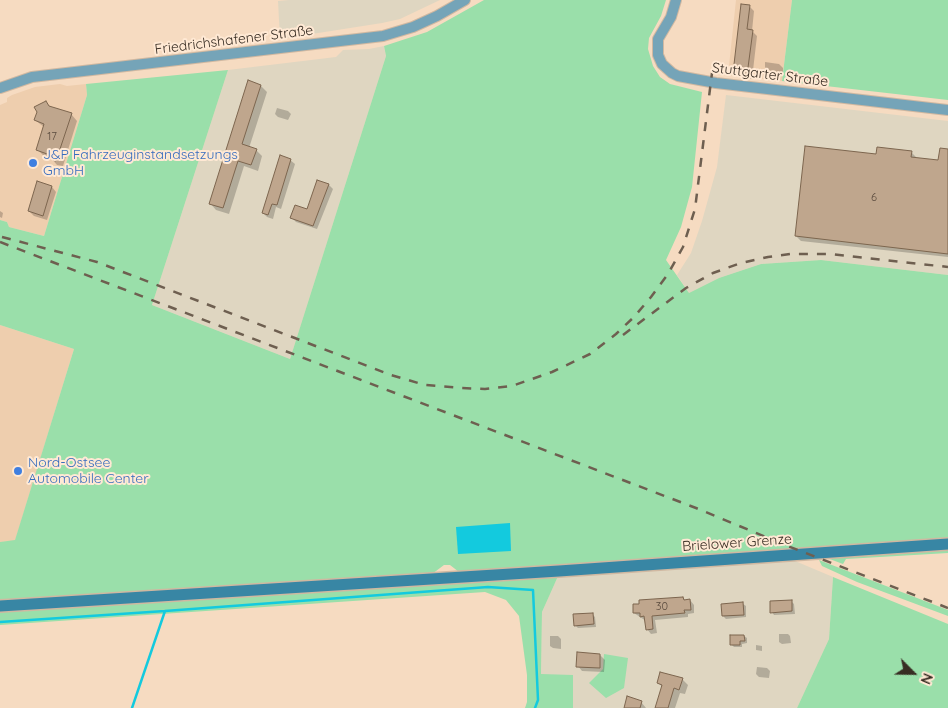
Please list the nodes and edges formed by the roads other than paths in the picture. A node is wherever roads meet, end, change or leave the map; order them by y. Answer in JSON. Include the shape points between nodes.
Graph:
{"nodes":[{"id":1,"x":465,"y":0,"type":"edge"},
{"id":2,"x":676,"y":0,"type":"edge"},
{"id":3,"x":0,"y":88,"type":"edge"},
{"id":4,"x":948,"y":110,"type":"edge"},
{"id":5,"x":948,"y":544,"type":"edge"},
{"id":6,"x":0,"y":606,"type":"edge"}],
"edges":[{"from":1,"to":3,"type":"street","name":"Friedrichshafener Straße","via":[[414,27],[384,36],[32,77]]},
{"from":2,"to":4,"type":"street","name":"Stuttgarter Straße","via":[[671,17],[658,39],[658,55],[662,64],[678,76]]},
{"from":5,"to":6,"type":"main road","name":"Brielower Grenze"}]}
